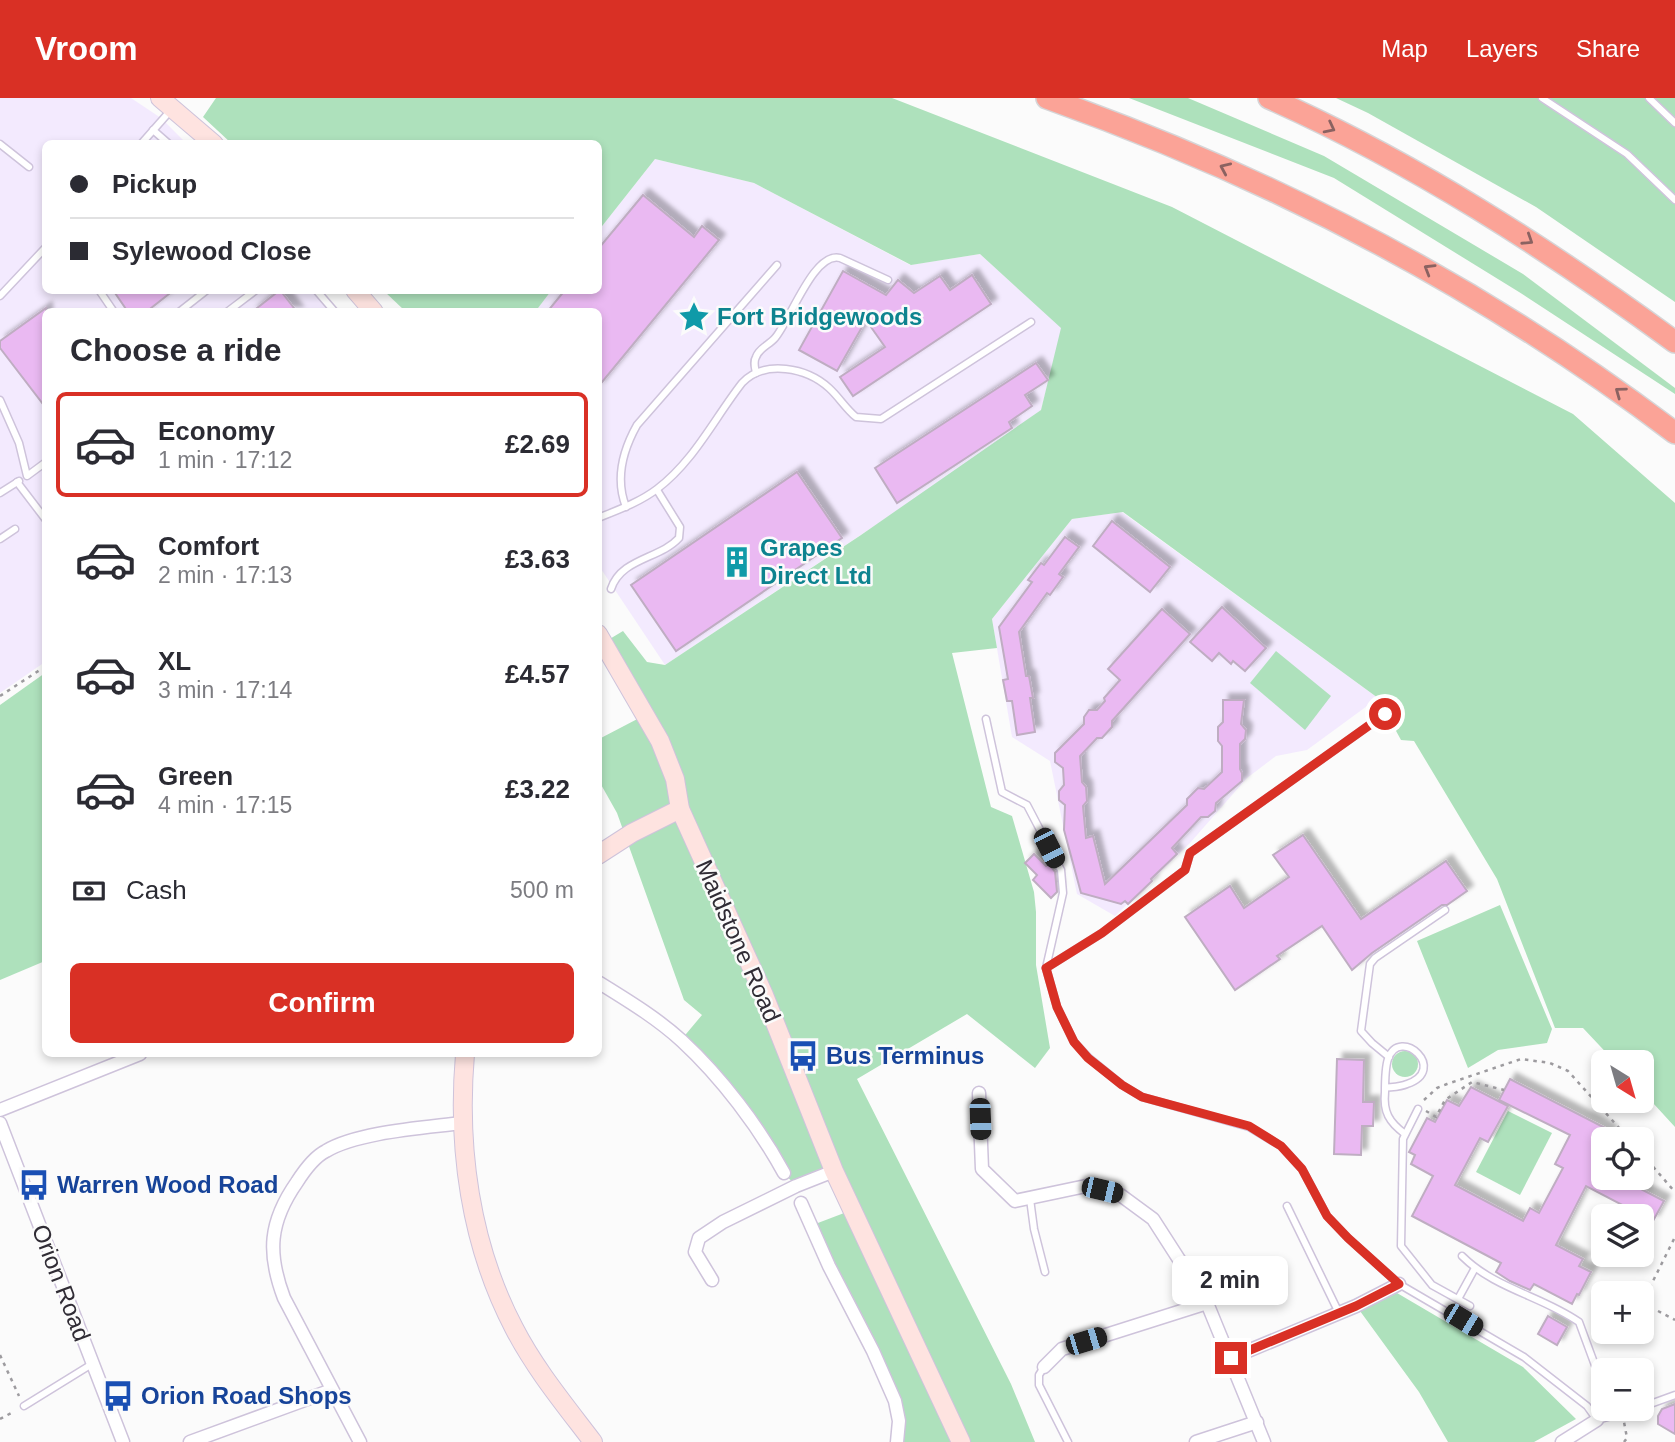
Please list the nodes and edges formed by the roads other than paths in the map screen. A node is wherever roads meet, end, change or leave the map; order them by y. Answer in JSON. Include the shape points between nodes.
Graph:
{"nodes":[{"id":1,"x":1048,"y":98,"type":"edge"},
{"id":2,"x":1269,"y":98,"type":"edge"},
{"id":3,"x":1542,"y":98,"type":"edge"},
{"id":4,"x":1649,"y":98,"type":"edge"},
{"id":5,"x":166,"y":103,"type":"edge"},
{"id":6,"x":1675,"y":123,"type":"edge"},
{"id":7,"x":153,"y":130,"type":"junction"},
{"id":8,"x":144,"y":140,"type":"edge"},
{"id":9,"x":164,"y":140,"type":"edge"},
{"id":10,"x":209,"y":140,"type":"edge"},
{"id":11,"x":0,"y":144,"type":"edge"},
{"id":12,"x":29,"y":167,"type":"dead end"},
{"id":13,"x":1675,"y":201,"type":"edge"},
{"id":14,"x":42,"y":251,"type":"edge"},
{"id":15,"x":777,"y":265,"type":"dead end"},
{"id":16,"x":888,"y":280,"type":"dead end"},
{"id":17,"x":202,"y":294,"type":"edge"},
{"id":18,"x":251,"y":294,"type":"edge"},
{"id":19,"x":319,"y":294,"type":"edge"},
{"id":20,"x":358,"y":294,"type":"edge"},
{"id":21,"x":0,"y":296,"type":"edge"},
{"id":22,"x":184,"y":308,"type":"edge"},
{"id":23,"x":232,"y":308,"type":"edge"},
{"id":24,"x":332,"y":308,"type":"edge"},
{"id":25,"x":371,"y":308,"type":"edge"},
{"id":26,"x":1031,"y":322,"type":"dead end"},
{"id":27,"x":1675,"y":342,"type":"edge"},
{"id":28,"x":757,"y":373,"type":"junction"},
{"id":29,"x":0,"y":400,"type":"edge"},
{"id":30,"x":1675,"y":433,"type":"edge"},
{"id":31,"x":42,"y":465,"type":"edge"},
{"id":32,"x":27,"y":476,"type":"junction"},
{"id":33,"x":18,"y":482,"type":"junction"},
{"id":34,"x":657,"y":490,"type":"junction"},
{"id":35,"x":0,"y":493,"type":"edge"},
{"id":36,"x":625,"y":507,"type":"junction"},
{"id":37,"x":42,"y":515,"type":"edge"},
{"id":38,"x":602,"y":516,"type":"edge"},
{"id":39,"x":15,"y":529,"type":"dead end"},
{"id":40,"x":0,"y":539,"type":"edge"},
{"id":41,"x":611,"y":589,"type":"dead end"},
{"id":42,"x":602,"y":641,"type":"edge"},
{"id":43,"x":1385,"y":714,"type":"dead end"},
{"id":44,"x":986,"y":719,"type":"dead end"},
{"id":45,"x":680,"y":809,"type":"junction"},
{"id":46,"x":602,"y":852,"type":"edge"},
{"id":47,"x":1445,"y":910,"type":"dead end"},
{"id":48,"x":1046,"y":968,"type":"junction"},
{"id":49,"x":602,"y":985,"type":"edge"},
{"id":50,"x":132,"y":1057,"type":"edge"},
{"id":51,"x":465,"y":1057,"type":"edge"},
{"id":52,"x":1389,"y":1057,"type":"junction"},
{"id":53,"x":1385,"y":1088,"type":"junction"},
{"id":54,"x":979,"y":1093,"type":"dead end"},
{"id":55,"x":1419,"y":1108,"type":"road end"},
{"id":56,"x":0,"y":1110,"type":"edge"},
{"id":57,"x":0,"y":1123,"type":"edge"},
{"id":58,"x":461,"y":1123,"type":"junction"},
{"id":59,"x":1405,"y":1134,"type":"junction"},
{"id":60,"x":834,"y":1171,"type":"junction"},
{"id":61,"x":784,"y":1173,"type":"dead end"},
{"id":62,"x":1030,"y":1198,"type":"junction"},
{"id":63,"x":801,"y":1203,"type":"dead end"},
{"id":64,"x":1287,"y":1206,"type":"dead end"},
{"id":65,"x":1462,"y":1255,"type":"dead end"},
{"id":66,"x":1475,"y":1268,"type":"junction"},
{"id":67,"x":1045,"y":1272,"type":"dead end"},
{"id":68,"x":712,"y":1280,"type":"dead end"},
{"id":69,"x":1399,"y":1284,"type":"junction"},
{"id":70,"x":1458,"y":1299,"type":"junction"},
{"id":71,"x":1208,"y":1303,"type":"junction"},
{"id":72,"x":1470,"y":1306,"type":"dead end"},
{"id":73,"x":1339,"y":1313,"type":"junction"},
{"id":74,"x":1231,"y":1358,"type":"junction"},
{"id":75,"x":1592,"y":1358,"type":"edge"},
{"id":76,"x":92,"y":1364,"type":"junction"},
{"id":77,"x":1044,"y":1367,"type":"joint"},
{"id":78,"x":332,"y":1390,"type":"junction"},
{"id":79,"x":1675,"y":1395,"type":"edge"},
{"id":80,"x":1654,"y":1403,"type":"edge"},
{"id":81,"x":24,"y":1406,"type":"road end"},
{"id":82,"x":1591,"y":1412,"type":"edge"},
{"id":83,"x":1595,"y":1421,"type":"edge"},
{"id":84,"x":1257,"y":1422,"type":"junction"},
{"id":85,"x":219,"y":1437,"type":"edge"},
{"id":86,"x":123,"y":1442,"type":"edge"},
{"id":87,"x":190,"y":1442,"type":"edge"},
{"id":88,"x":360,"y":1442,"type":"edge"},
{"id":89,"x":593,"y":1442,"type":"edge"},
{"id":90,"x":897,"y":1442,"type":"edge"},
{"id":91,"x":961,"y":1442,"type":"edge"},
{"id":92,"x":1068,"y":1442,"type":"edge"},
{"id":93,"x":1196,"y":1442,"type":"edge"},
{"id":94,"x":1264,"y":1442,"type":"edge"},
{"id":95,"x":1562,"y":1442,"type":"edge"}],
"edges":[{"from":30,"to":1,"type":"highway","one_way":true,"via":[[1590,370],[1419,263],[1224,167]]},
{"from":2,"to":27,"type":"highway","one_way":true,"via":[[1382,155],[1514,232]]},
{"from":3,"to":13,"type":"lane","via":[[1626,154]]},
{"from":4,"to":6,"type":"lane"},
{"from":5,"to":7,"type":"lane"},
{"from":5,"to":10,"type":"main road"},
{"from":7,"to":8,"type":"lane"},
{"from":7,"to":9,"type":"lane"},
{"from":11,"to":12,"type":"lane"},
{"from":14,"to":21,"type":"lane"},
{"from":15,"to":36,"type":"lane","via":[[637,425],[620,471]]},
{"from":16,"to":28,"type":"lane","via":[[840,258],[827,259],[775,338],[756,355]]},
{"from":17,"to":22,"type":"lane"},
{"from":18,"to":23,"type":"lane"},
{"from":19,"to":24,"type":"lane"},
{"from":20,"to":25,"type":"main road"},
{"from":26,"to":28,"type":"lane","via":[[881,419],[856,417],[825,384],[802,372]]},
{"from":28,"to":34,"type":"lane","via":[[742,383],[693,454]]},
{"from":29,"to":32,"type":"lane","via":[[19,443]]},
{"from":31,"to":32,"type":"lane"},
{"from":32,"to":33,"type":"lane"},
{"from":33,"to":35,"type":"lane"},
{"from":33,"to":37,"type":"lane"},
{"from":34,"to":36,"type":"lane"},
{"from":34,"to":41,"type":"lane","via":[[680,527],[679,538],[634,563],[616,578]]},
{"from":36,"to":38,"type":"lane"},
{"from":39,"to":40,"type":"lane"},
{"from":42,"to":45,"type":"main road","name":"Maidstone Road","via":[[660,741],[675,779]]},
{"from":43,"to":48,"type":"lane","via":[[1190,853],[1185,870],[1102,933]]},
{"from":44,"to":48,"type":"lane","via":[[1002,792],[1027,804],[1060,870],[1063,893]]},
{"from":45,"to":46,"type":"main road"},
{"from":45,"to":60,"type":"main road","name":"Maidstone Road","via":[[764,995]]},
{"from":47,"to":52,"type":"lane","via":[[1370,964],[1361,1031]]},
{"from":48,"to":69,"type":"lane","via":[[1057,1007],[1074,1042],[1088,1058],[1142,1097],[1249,1126],[1281,1146],[1302,1169],[1327,1216]]},
{"from":49,"to":61,"type":"street","via":[[653,1018],[700,1060],[746,1114]]},
{"from":50,"to":56,"type":"street"},
{"from":51,"to":58,"type":"main road"},
{"from":52,"to":53,"type":"lane"},
{"from":52,"to":53,"type":"lane","via":[[1399,1048],[1412,1048],[1424,1065],[1413,1081]]},
{"from":53,"to":59,"type":"lane","via":[[1387,1117]]},
{"from":54,"to":62,"type":"street","via":[[982,1170],[1015,1201]]},
{"from":55,"to":59,"type":"lane"},
{"from":57,"to":76,"type":"street","name":"Orion Road"},
{"from":58,"to":78,"type":"street","via":[[363,1138],[325,1151],[285,1199],[272,1248],[275,1273]]},
{"from":58,"to":89,"type":"main road","via":[[472,1217],[493,1280],[535,1363]]},
{"from":59,"to":70,"type":"lane","via":[[1401,1246],[1432,1285]]},
{"from":60,"to":68,"type":"street","via":[[723,1222],[699,1238],[695,1252]]},
{"from":60,"to":91,"type":"main road","name":"Maidstone Road"},
{"from":62,"to":67,"type":"lane"},
{"from":62,"to":71,"type":"street","via":[[1086,1186],[1119,1194],[1153,1219]]},
{"from":63,"to":90,"type":"street","via":[[895,1401]]},
{"from":64,"to":73,"type":"lane"},
{"from":65,"to":66,"type":"lane"},
{"from":66,"to":70,"type":"lane"},
{"from":66,"to":75,"type":"lane","via":[[1579,1322]]},
{"from":69,"to":73,"type":"street"},
{"from":69,"to":82,"type":"lane","via":[[1524,1357]]},
{"from":70,"to":72,"type":"lane"},
{"from":71,"to":74,"type":"street"},
{"from":71,"to":77,"type":"street","via":[[1062,1349]]},
{"from":73,"to":74,"type":"street"},
{"from":74,"to":84,"type":"street"},
{"from":76,"to":81,"type":"lane"},
{"from":76,"to":86,"type":"street","name":"Orion Road"},
{"from":77,"to":92,"type":"lane","via":[[1039,1385]]},
{"from":78,"to":85,"type":"street"},
{"from":78,"to":88,"type":"street"},
{"from":79,"to":80,"type":"lane"},
{"from":83,"to":95,"type":"street"},
{"from":84,"to":93,"type":"street"},
{"from":84,"to":94,"type":"street"},
{"from":85,"to":87,"type":"street"}]}
